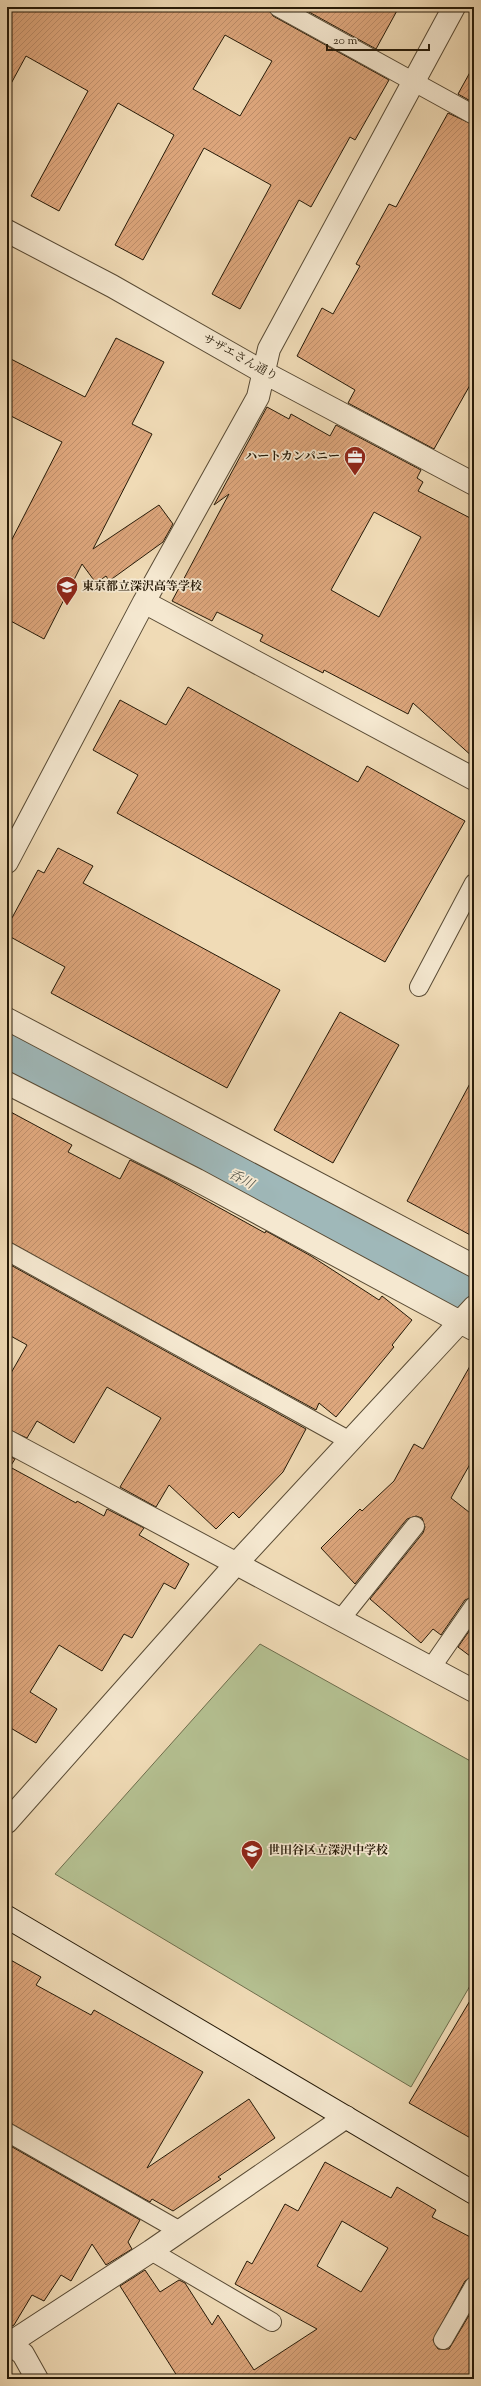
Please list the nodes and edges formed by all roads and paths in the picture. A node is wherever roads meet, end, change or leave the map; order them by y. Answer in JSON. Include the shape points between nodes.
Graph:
{"nodes":[{"id":1,"x":278,"y":7,"type":"edge"},
{"id":2,"x":454,"y":7,"type":"edge"},
{"id":3,"x":414,"y":82,"type":"junction"},
{"id":4,"x":474,"y":115,"type":"edge"},
{"id":5,"x":7,"y":231,"type":"edge"},
{"id":6,"x":263,"y":372,"type":"junction"},
{"id":7,"x":474,"y":484,"type":"edge"},
{"id":8,"x":144,"y":602,"type":"junction"},
{"id":9,"x":474,"y":779,"type":"edge"},
{"id":10,"x":7,"y":862,"type":"edge"},
{"id":11,"x":474,"y":883,"type":"edge"},
{"id":12,"x":419,"y":987,"type":"dead end"},
{"id":13,"x":7,"y":1019,"type":"edge"},
{"id":14,"x":7,"y":1083,"type":"edge"},
{"id":15,"x":7,"y":1251,"type":"edge"},
{"id":16,"x":474,"y":1266,"type":"edge"},
{"id":17,"x":469,"y":1319,"type":"edge"},
{"id":18,"x":7,"y":1441,"type":"edge"},
{"id":19,"x":350,"y":1441,"type":"junction"},
{"id":20,"x":414,"y":1526,"type":"dead end"},
{"id":21,"x":235,"y":1565,"type":"junction"},
{"id":22,"x":474,"y":1606,"type":"edge"},
{"id":23,"x":340,"y":1620,"type":"junction"},
{"id":24,"x":431,"y":1668,"type":"junction"},
{"id":25,"x":474,"y":1692,"type":"edge"},
{"id":26,"x":7,"y":1822,"type":"edge"},
{"id":27,"x":7,"y":1917,"type":"edge"},
{"id":28,"x":346,"y":2117,"type":"junction"},
{"id":29,"x":7,"y":2132,"type":"edge"},
{"id":30,"x":474,"y":2193,"type":"edge"},
{"id":31,"x":180,"y":2231,"type":"junction"},
{"id":32,"x":151,"y":2251,"type":"junction"},
{"id":33,"x":474,"y":2286,"type":"edge"},
{"id":34,"x":272,"y":2322,"type":"dead end"},
{"id":35,"x":443,"y":2340,"type":"dead end"},
{"id":36,"x":8,"y":2343,"type":"edge"},
{"id":37,"x":37,"y":2379,"type":"edge"}],
"edges":[{"from":1,"to":3,"type":"lane"},
{"from":2,"to":3,"type":"street"},
{"from":3,"to":4,"type":"lane"},
{"from":3,"to":6,"type":"street","via":[[269,349]]},
{"from":5,"to":6,"type":"street","name":"サザエさん通り","via":[[112,286]]},
{"from":6,"to":7,"type":"street","name":"サザエさん通り"},
{"from":6,"to":8,"type":"street","via":[[258,397]]},
{"from":8,"to":9,"type":"street"},
{"from":8,"to":10,"type":"street"},
{"from":11,"to":12,"type":"lane"},
{"from":13,"to":16,"type":"street"},
{"from":14,"to":17,"type":"street"},
{"from":15,"to":19,"type":"lane"},
{"from":17,"to":19,"type":"street"},
{"from":18,"to":21,"type":"street"},
{"from":19,"to":21,"type":"street"},
{"from":20,"to":23,"type":"lane"},
{"from":21,"to":23,"type":"street"},
{"from":21,"to":26,"type":"street"},
{"from":22,"to":24,"type":"lane"},
{"from":23,"to":24,"type":"street"},
{"from":24,"to":25,"type":"street"},
{"from":27,"to":28,"type":"street"},
{"from":28,"to":30,"type":"street"},
{"from":28,"to":31,"type":"street"},
{"from":29,"to":31,"type":"lane"},
{"from":31,"to":32,"type":"street"},
{"from":32,"to":34,"type":"lane"},
{"from":32,"to":36,"type":"street"},
{"from":33,"to":35,"type":"lane"},
{"from":36,"to":37,"type":"street","via":[[23,2354]]}]}
